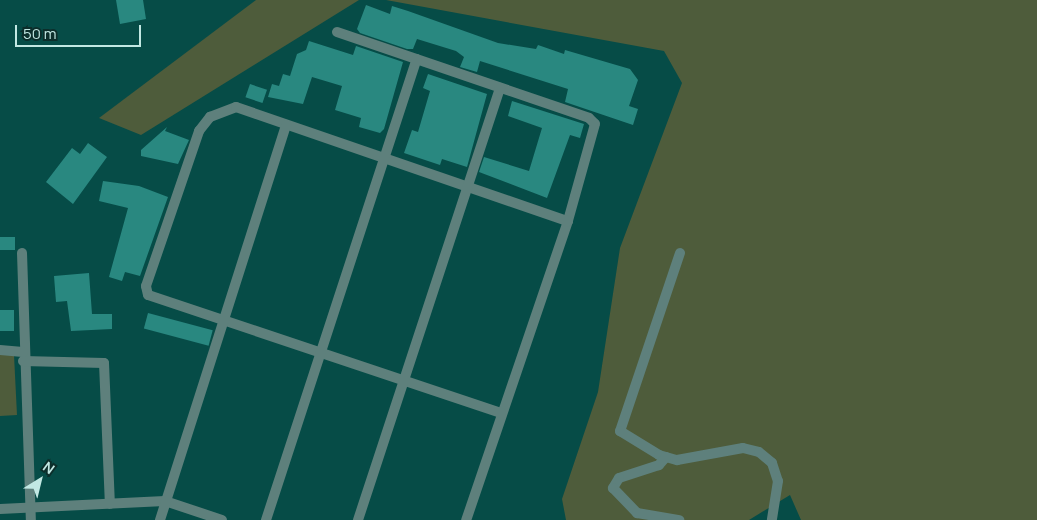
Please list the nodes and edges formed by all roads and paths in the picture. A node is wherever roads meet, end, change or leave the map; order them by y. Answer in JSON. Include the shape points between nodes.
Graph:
{"nodes":[{"id":1,"x":337,"y":32,"type":"dead end"},
{"id":2,"x":417,"y":59,"type":"junction"},
{"id":3,"x":500,"y":88,"type":"junction"},
{"id":4,"x":286,"y":125,"type":"junction"},
{"id":5,"x":386,"y":160,"type":"junction"},
{"id":6,"x":466,"y":185,"type":"junction"},
{"id":7,"x":568,"y":221,"type":"junction"},
{"id":8,"x":22,"y":253,"type":"dead end"},
{"id":9,"x":680,"y":253,"type":"dead end"},
{"id":10,"x":225,"y":320,"type":"junction"},
{"id":11,"x":0,"y":350,"type":"edge"},
{"id":12,"x":322,"y":354,"type":"junction"},
{"id":13,"x":23,"y":356,"type":"junction"},
{"id":14,"x":402,"y":382,"type":"junction"},
{"id":15,"x":501,"y":413,"type":"junction"},
{"id":16,"x":666,"y":457,"type":"junction"},
{"id":17,"x":165,"y":501,"type":"junction"},
{"id":18,"x":110,"y":504,"type":"junction"},
{"id":19,"x":30,"y":508,"type":"junction"},
{"id":20,"x":0,"y":509,"type":"edge"},
{"id":21,"x":31,"y":520,"type":"edge"},
{"id":22,"x":160,"y":520,"type":"edge"},
{"id":23,"x":222,"y":520,"type":"edge"},
{"id":24,"x":266,"y":520,"type":"edge"},
{"id":25,"x":358,"y":520,"type":"edge"},
{"id":26,"x":466,"y":520,"type":"edge"},
{"id":27,"x":679,"y":520,"type":"edge"},
{"id":28,"x":772,"y":520,"type":"edge"}],
"edges":[{"from":1,"to":2,"type":"street"},
{"from":2,"to":3,"type":"street"},
{"from":2,"to":5,"type":"street"},
{"from":3,"to":6,"type":"street"},
{"from":3,"to":7,"type":"street","via":[[594,122]]},
{"from":4,"to":5,"type":"street"},
{"from":4,"to":10,"type":"street"},
{"from":4,"to":10,"type":"street","via":[[236,107],[210,117],[199,130],[146,286],[148,295]]},
{"from":5,"to":6,"type":"street"},
{"from":5,"to":12,"type":"street"},
{"from":6,"to":7,"type":"street"},
{"from":6,"to":14,"type":"street"},
{"from":7,"to":15,"type":"street"},
{"from":8,"to":13,"type":"street"},
{"from":9,"to":16,"type":"street","via":[[620,431]]},
{"from":10,"to":12,"type":"street"},
{"from":10,"to":17,"type":"street"},
{"from":11,"to":13,"type":"street"},
{"from":12,"to":14,"type":"street"},
{"from":12,"to":24,"type":"street"},
{"from":13,"to":18,"type":"street","via":[[104,363]]},
{"from":13,"to":19,"type":"street"},
{"from":14,"to":15,"type":"street"},
{"from":14,"to":25,"type":"street"},
{"from":15,"to":26,"type":"street"},
{"from":16,"to":27,"type":"street","via":[[659,466],[619,478],[613,488],[634,511]]},
{"from":16,"to":28,"type":"street","via":[[683,460],[743,448],[759,452],[772,463],[778,481]]},
{"from":17,"to":18,"type":"street"},
{"from":17,"to":22,"type":"street"},
{"from":17,"to":23,"type":"street"},
{"from":18,"to":19,"type":"street"},
{"from":19,"to":20,"type":"street"},
{"from":19,"to":21,"type":"street"}]}
